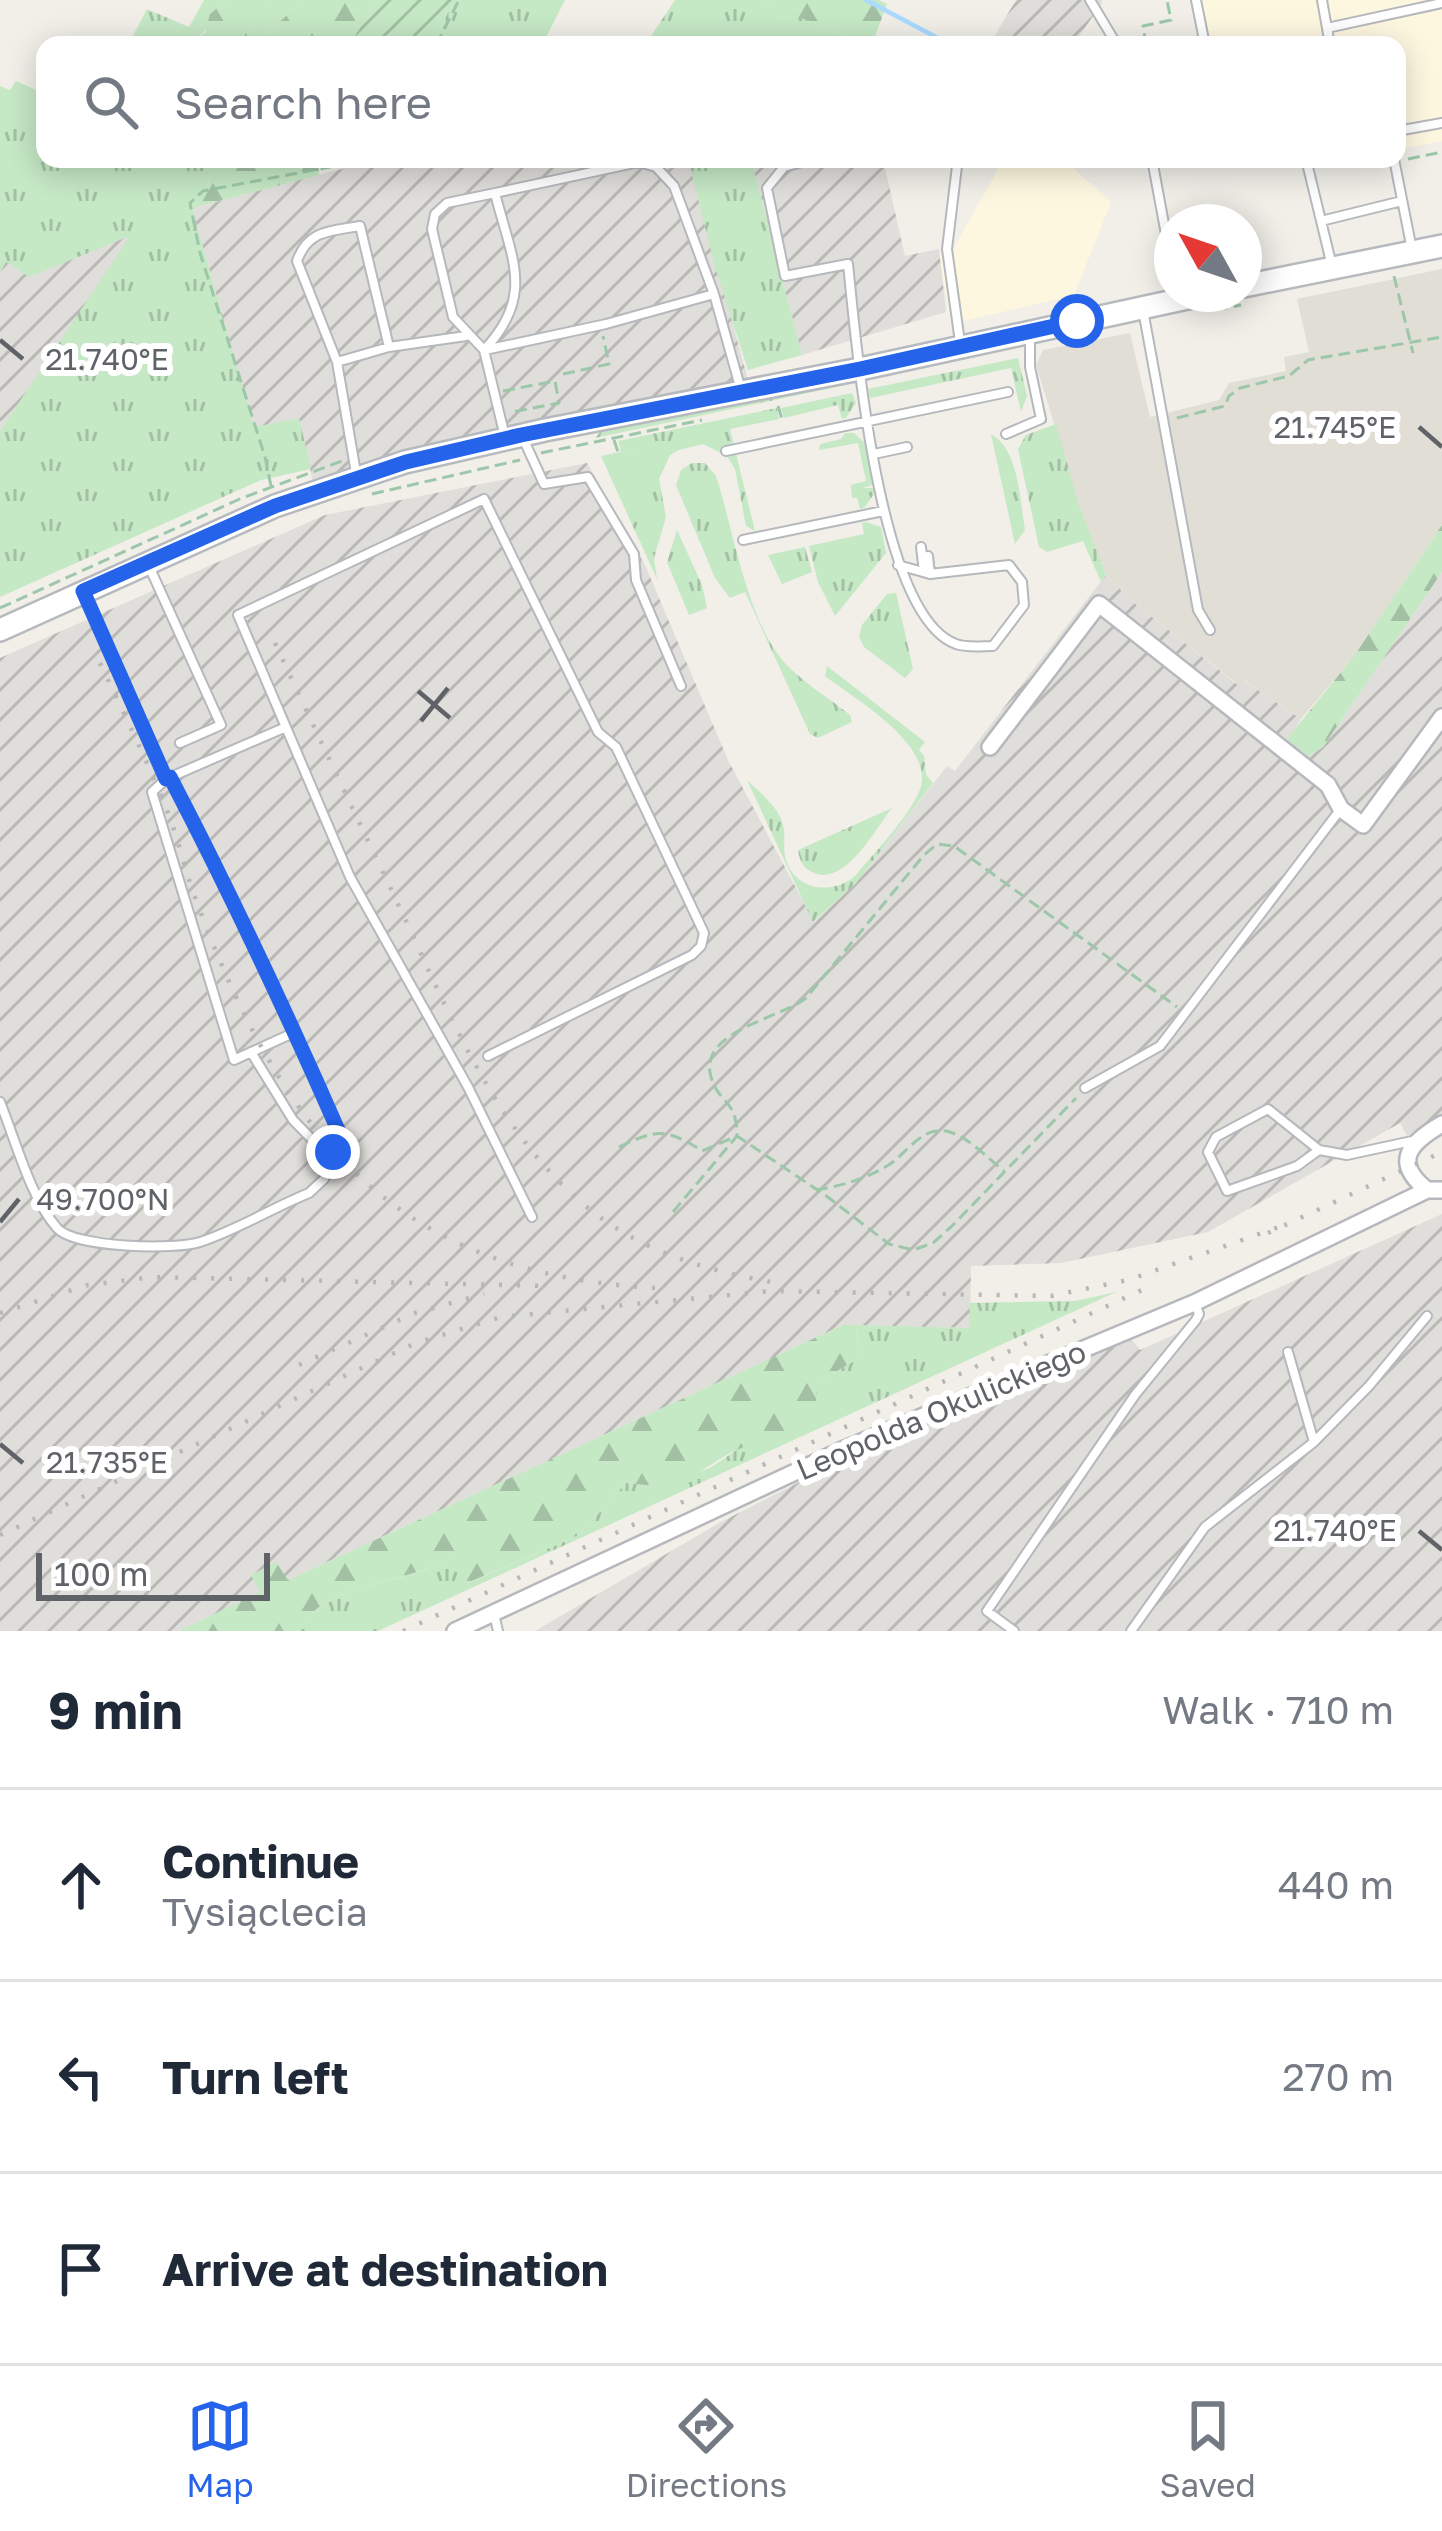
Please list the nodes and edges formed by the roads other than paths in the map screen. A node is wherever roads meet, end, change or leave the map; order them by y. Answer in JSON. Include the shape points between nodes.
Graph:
{"nodes":[{"id":1,"x":1090,"y":0,"type":"edge"},
{"id":2,"x":1196,"y":0,"type":"edge"},
{"id":3,"x":1322,"y":0,"type":"edge"},
{"id":4,"x":1442,"y":4,"type":"edge"},
{"id":5,"x":1328,"y":28,"type":"junction"},
{"id":6,"x":1112,"y":36,"type":"edge"},
{"id":7,"x":1203,"y":36,"type":"edge"},
{"id":8,"x":1329,"y":36,"type":"edge"},
{"id":9,"x":1442,"y":123,"type":"edge"},
{"id":10,"x":1406,"y":129,"type":"edge"},
{"id":11,"x":611,"y":168,"type":"edge"},
{"id":12,"x":657,"y":168,"type":"edge"},
{"id":13,"x":783,"y":168,"type":"edge"},
{"id":14,"x":957,"y":168,"type":"edge"},
{"id":15,"x":1154,"y":168,"type":"edge"},
{"id":16,"x":1308,"y":168,"type":"edge"},
{"id":17,"x":1396,"y":168,"type":"edge"},
{"id":18,"x":495,"y":193,"type":"junction"},
{"id":19,"x":1402,"y":201,"type":"junction"},
{"id":20,"x":1160,"y":204,"type":"edge"},
{"id":21,"x":1321,"y":221,"type":"junction"},
{"id":22,"x":1442,"y":246,"type":"edge"},
{"id":23,"x":1413,"y":251,"type":"junction"},
{"id":24,"x":1332,"y":267,"type":"junction"},
{"id":25,"x":1262,"y":282,"type":"edge"},
{"id":26,"x":714,"y":294,"type":"junction"},
{"id":27,"x":1154,"y":304,"type":"edge"},
{"id":28,"x":1142,"y":307,"type":"junction"},
{"id":29,"x":1030,"y":332,"type":"junction"},
{"id":30,"x":468,"y":336,"type":"junction"},
{"id":31,"x":389,"y":347,"type":"junction"},
{"id":32,"x":961,"y":347,"type":"junction"},
{"id":33,"x":484,"y":350,"type":"junction"},
{"id":34,"x":337,"y":362,"type":"junction"},
{"id":35,"x":860,"y":369,"type":"junction"},
{"id":36,"x":741,"y":392,"type":"junction"},
{"id":37,"x":1008,"y":392,"type":"dead end"},
{"id":38,"x":868,"y":421,"type":"junction"},
{"id":39,"x":1006,"y":434,"type":"dead end"},
{"id":40,"x":514,"y":437,"type":"junction"},
{"id":41,"x":726,"y":451,"type":"dead end"},
{"id":42,"x":874,"y":454,"type":"junction"},
{"id":43,"x":902,"y":463,"type":"dead end"},
{"id":44,"x":357,"y":488,"type":"junction"},
{"id":45,"x":884,"y":511,"type":"junction"},
{"id":46,"x":743,"y":540,"type":"dead end"},
{"id":47,"x":921,"y":547,"type":"dead end"},
{"id":48,"x":928,"y":556,"type":"dead end"},
{"id":49,"x":147,"y":562,"type":"junction"},
{"id":50,"x":898,"y":565,"type":"junction"},
{"id":51,"x":927,"y":573,"type":"junction"},
{"id":52,"x":83,"y":591,"type":"junction"},
{"id":53,"x":926,"y":619,"type":"junction"},
{"id":54,"x":918,"y":629,"type":"dead end"},
{"id":55,"x":0,"y":630,"type":"edge"},
{"id":56,"x":1210,"y":630,"type":"dead end"},
{"id":57,"x":681,"y":686,"type":"dead end"},
{"id":58,"x":1442,"y":717,"type":"edge"},
{"id":59,"x":286,"y":727,"type":"junction"},
{"id":60,"x":180,"y":743,"type":"dead end"},
{"id":61,"x":990,"y":747,"type":"dead end"},
{"id":62,"x":168,"y":778,"type":"junction"},
{"id":63,"x":1341,"y":809,"type":"junction"},
{"id":64,"x":294,"y":1033,"type":"junction"},
{"id":65,"x":251,"y":1052,"type":"junction"},
{"id":66,"x":488,"y":1056,"type":"dead end"},
{"id":67,"x":1085,"y":1088,"type":"road end"},
{"id":68,"x":0,"y":1102,"type":"edge"},
{"id":69,"x":1442,"y":1124,"type":"edge"},
{"id":70,"x":1413,"y":1141,"type":"junction"},
{"id":71,"x":1319,"y":1150,"type":"junction"},
{"id":72,"x":330,"y":1158,"type":"junction"},
{"id":73,"x":1435,"y":1190,"type":"edge"},
{"id":74,"x":532,"y":1217,"type":"dead end"},
{"id":75,"x":1194,"y":1303,"type":"junction"},
{"id":76,"x":1427,"y":1316,"type":"dead end"},
{"id":77,"x":1288,"y":1352,"type":"dead end"},
{"id":78,"x":1314,"y":1442,"type":"junction"},
{"id":79,"x":494,"y":1612,"type":"junction"},
{"id":80,"x":454,"y":1631,"type":"edge"},
{"id":81,"x":498,"y":1631,"type":"edge"},
{"id":82,"x":1014,"y":1631,"type":"edge"},
{"id":83,"x":1130,"y":1631,"type":"edge"}],
"edges":[{"from":1,"to":6,"type":"lane"},
{"from":2,"to":7,"type":"lane"},
{"from":3,"to":5,"type":"lane"},
{"from":4,"to":5,"type":"lane"},
{"from":5,"to":8,"type":"lane"},
{"from":9,"to":10,"type":"lane"},
{"from":11,"to":18,"type":"lane"},
{"from":12,"to":26,"type":"lane","via":[[674,186]]},
{"from":13,"to":35,"type":"lane","via":[[767,188],[784,277],[848,264]]},
{"from":14,"to":32,"type":"lane","via":[[946,249]]},
{"from":15,"to":20,"type":"lane"},
{"from":16,"to":21,"type":"lane"},
{"from":17,"to":19,"type":"lane"},
{"from":18,"to":30,"type":"lane","via":[[447,203],[432,229],[453,316]]},
{"from":18,"to":33,"type":"lane","via":[[518,286],[509,320]]},
{"from":19,"to":21,"type":"lane"},
{"from":19,"to":23,"type":"lane"},
{"from":21,"to":24,"type":"lane"},
{"from":22,"to":23,"type":"street"},
{"from":23,"to":24,"type":"street"},
{"from":24,"to":25,"type":"street"},
{"from":26,"to":33,"type":"lane"},
{"from":26,"to":36,"type":"lane"},
{"from":27,"to":28,"type":"street"},
{"from":28,"to":29,"type":"street"},
{"from":28,"to":56,"type":"lane","via":[[1198,610]]},
{"from":29,"to":32,"type":"street"},
{"from":29,"to":39,"type":"lane","via":[[1041,418]]},
{"from":30,"to":31,"type":"lane"},
{"from":30,"to":33,"type":"lane"},
{"from":31,"to":34,"type":"lane"},
{"from":31,"to":34,"type":"lane","via":[[360,226],[320,232],[304,242],[297,261]]},
{"from":32,"to":35,"type":"street"},
{"from":33,"to":40,"type":"lane","via":[[500,415]]},
{"from":34,"to":44,"type":"lane"},
{"from":35,"to":36,"type":"street"},
{"from":35,"to":38,"type":"lane"},
{"from":36,"to":40,"type":"street"},
{"from":37,"to":38,"type":"lane"},
{"from":38,"to":41,"type":"lane"},
{"from":38,"to":42,"type":"lane"},
{"from":40,"to":44,"type":"street"},
{"from":40,"to":57,"type":"lane","via":[[544,484],[588,476],[634,554],[636,580]]},
{"from":42,"to":43,"type":"lane","via":[[903,448]]},
{"from":42,"to":45,"type":"lane"},
{"from":44,"to":49,"type":"street","via":[[273,496]]},
{"from":45,"to":46,"type":"lane"},
{"from":45,"to":50,"type":"lane"},
{"from":47,"to":51,"type":"lane"},
{"from":48,"to":51,"type":"lane"},
{"from":49,"to":52,"type":"street"},
{"from":49,"to":60,"type":"lane","via":[[221,725]]},
{"from":50,"to":51,"type":"lane"},
{"from":50,"to":53,"type":"lane"},
{"from":51,"to":53,"type":"lane","via":[[1010,565],[1024,605],[993,646],[954,644]]},
{"from":52,"to":55,"type":"street"},
{"from":52,"to":62,"type":"lane"},
{"from":53,"to":54,"type":"lane"},
{"from":58,"to":63,"type":"street","via":[[1363,825]]},
{"from":59,"to":62,"type":"lane"},
{"from":59,"to":66,"type":"lane","via":[[238,614],[484,499],[704,933],[692,956]]},
{"from":59,"to":74,"type":"lane","via":[[350,877]]},
{"from":61,"to":63,"type":"street","via":[[1099,604],[1328,784]]},
{"from":62,"to":64,"type":"lane"},
{"from":62,"to":65,"type":"lane","via":[[152,792],[234,1060]]},
{"from":63,"to":67,"type":"lane","via":[[1160,1046]]},
{"from":64,"to":65,"type":"lane"},
{"from":64,"to":72,"type":"lane","via":[[345,1146]]},
{"from":65,"to":72,"type":"lane","via":[[293,1120]]},
{"from":68,"to":72,"type":"lane","via":[[56,1228],[95,1245],[196,1244],[309,1193]]},
{"from":69,"to":70,"type":"street"},
{"from":70,"to":71,"type":"lane","via":[[1347,1155]]},
{"from":70,"to":73,"type":"street","via":[[1410,1167]]},
{"from":71,"to":71,"type":"lane","via":[[1268,1108],[1216,1136],[1208,1152],[1227,1191],[1298,1166]]},
{"from":73,"to":75,"type":"street","name":"Leopolda Okulickiego"},
{"from":75,"to":79,"type":"street","name":"Leopolda Okulickiego","via":[[840,1451]]},
{"from":75,"to":82,"type":"lane","via":[[1196,1320],[987,1611]]},
{"from":76,"to":78,"type":"lane"},
{"from":77,"to":78,"type":"lane"},
{"from":78,"to":83,"type":"lane","via":[[1205,1527]]},
{"from":79,"to":80,"type":"street","name":"Leopolda Okulickiego"},
{"from":79,"to":81,"type":"lane"}]}
